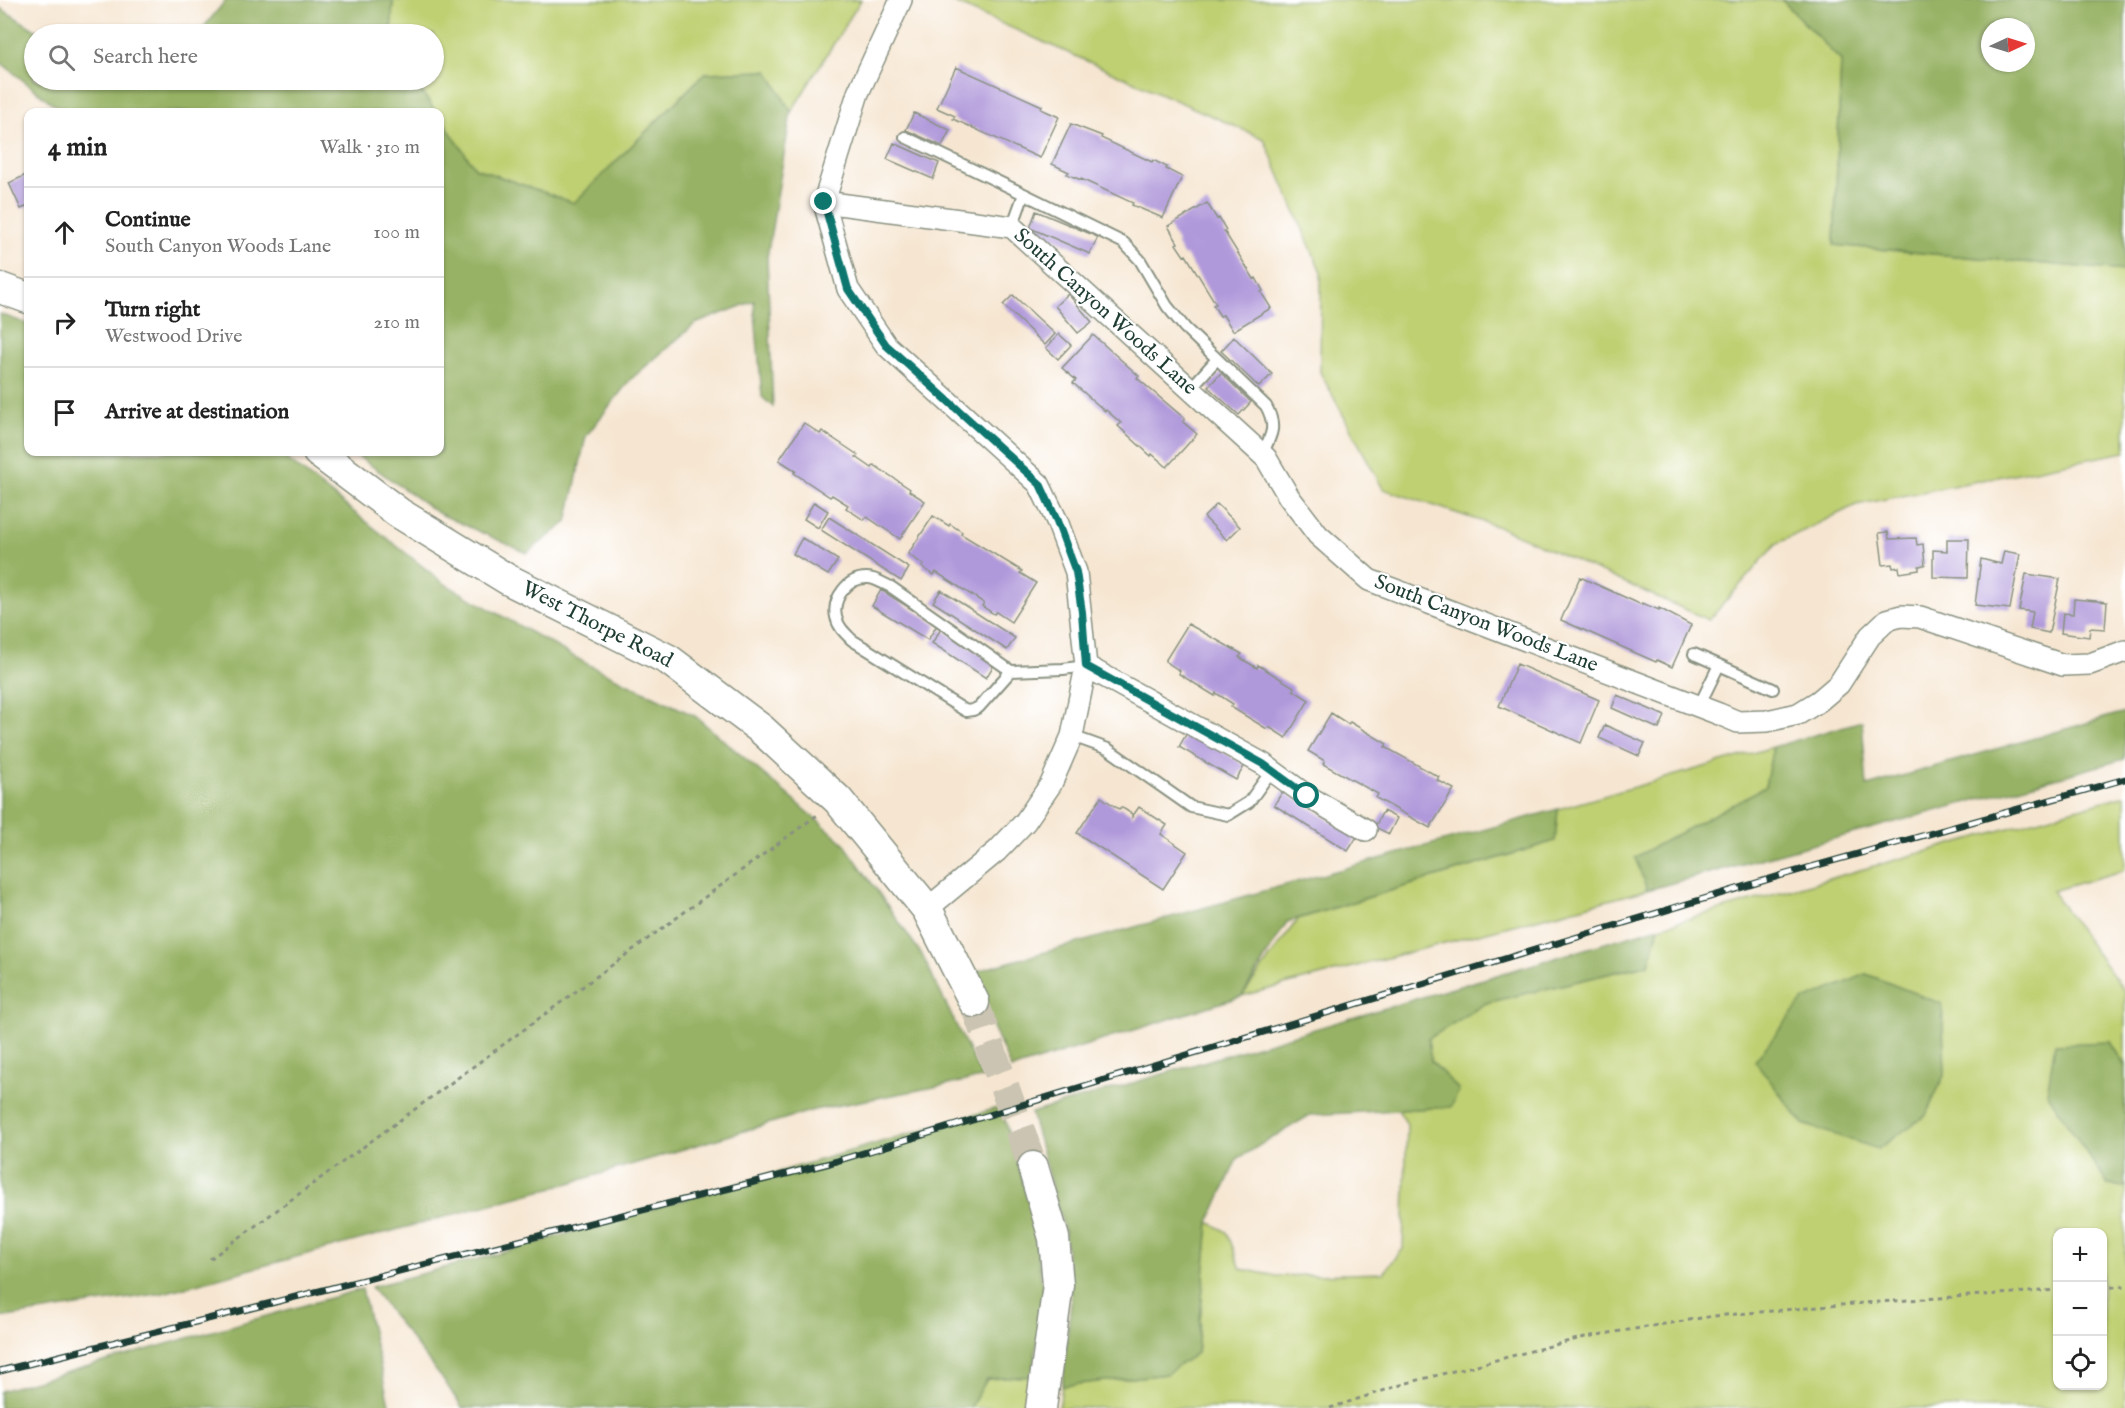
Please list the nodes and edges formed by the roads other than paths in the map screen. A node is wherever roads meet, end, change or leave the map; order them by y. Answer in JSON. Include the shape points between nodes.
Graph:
{"nodes":[{"id":1,"x":901,"y":0,"type":"edge"},
{"id":2,"x":905,"y":137,"type":"dead end"},
{"id":3,"x":1024,"y":194,"type":"junction"},
{"id":4,"x":824,"y":202,"type":"junction"},
{"id":5,"x":1012,"y":226,"type":"junction"},
{"id":6,"x":0,"y":288,"type":"edge"},
{"id":7,"x":24,"y":297,"type":"edge"},
{"id":8,"x":1217,"y":359,"type":"junction"},
{"id":9,"x":1190,"y":389,"type":"junction"},
{"id":10,"x":1262,"y":454,"type":"junction"},
{"id":11,"x":323,"y":456,"type":"edge"},
{"id":12,"x":2125,"y":651,"type":"edge"},
{"id":13,"x":1694,"y":654,"type":"dead end"},
{"id":14,"x":1719,"y":665,"type":"junction"},
{"id":15,"x":1086,"y":666,"type":"junction"},
{"id":16,"x":1011,"y":671,"type":"junction"},
{"id":17,"x":1773,"y":689,"type":"dead end"},
{"id":18,"x":1699,"y":706,"type":"junction"},
{"id":19,"x":1072,"y":736,"type":"junction"},
{"id":20,"x":1272,"y":770,"type":"junction"},
{"id":21,"x":1366,"y":830,"type":"dead end"},
{"id":22,"x":927,"y":909,"type":"junction"},
{"id":23,"x":974,"y":1002,"type":"tunnel mouth"},
{"id":24,"x":1033,"y":1167,"type":"tunnel mouth"},
{"id":25,"x":1041,"y":1408,"type":"edge"}],
"edges":[{"from":1,"to":4,"type":"street","via":[[858,93]]},
{"from":2,"to":3,"type":"lane"},
{"from":3,"to":5,"type":"lane"},
{"from":3,"to":8,"type":"lane","via":[[1124,243],[1140,260],[1174,316]]},
{"from":4,"to":5,"type":"street","name":"South Canyon Woods Lane"},
{"from":4,"to":15,"type":"street","via":[[848,289],[886,345],[1040,484],[1076,572]]},
{"from":5,"to":9,"type":"street","name":"South Canyon Woods Lane"},
{"from":6,"to":7,"type":"street"},
{"from":8,"to":9,"type":"lane"},
{"from":8,"to":10,"type":"lane","via":[[1266,406],[1272,417],[1273,428]]},
{"from":9,"to":10,"type":"street","name":"South Canyon Woods Lane"},
{"from":10,"to":18,"type":"street","name":"South Canyon Woods Lane","via":[[1318,535],[1369,580]]},
{"from":11,"to":22,"type":"street","name":"West Thorpe Road","via":[[399,513],[507,579],[669,660],[761,729],[838,800]]},
{"from":12,"to":18,"type":"street","name":"South Canyon Woods Lane","via":[[2090,664],[2063,665],[1920,617],[1901,616],[1878,628],[1839,684],[1798,714],[1767,722],[1738,723]]},
{"from":13,"to":14,"type":"lane"},
{"from":14,"to":17,"type":"lane"},
{"from":14,"to":18,"type":"lane"},
{"from":15,"to":16,"type":"lane"},
{"from":15,"to":19,"type":"street"},
{"from":15,"to":20,"type":"street"},
{"from":16,"to":16,"type":"lane","via":[[891,587],[869,578],[852,582],[841,591],[835,606],[841,629],[953,705],[973,711]]},
{"from":19,"to":20,"type":"lane","via":[[1108,749],[1191,807],[1228,815],[1249,802]]},
{"from":19,"to":22,"type":"street","via":[[1051,784],[1025,822],[997,851]]},
{"from":20,"to":21,"type":"street","via":[[1307,796]]},
{"from":22,"to":23,"type":"street","name":"West Thorpe Road"},
{"from":24,"to":25,"type":"street","via":[[1054,1238],[1058,1285]]}]}
